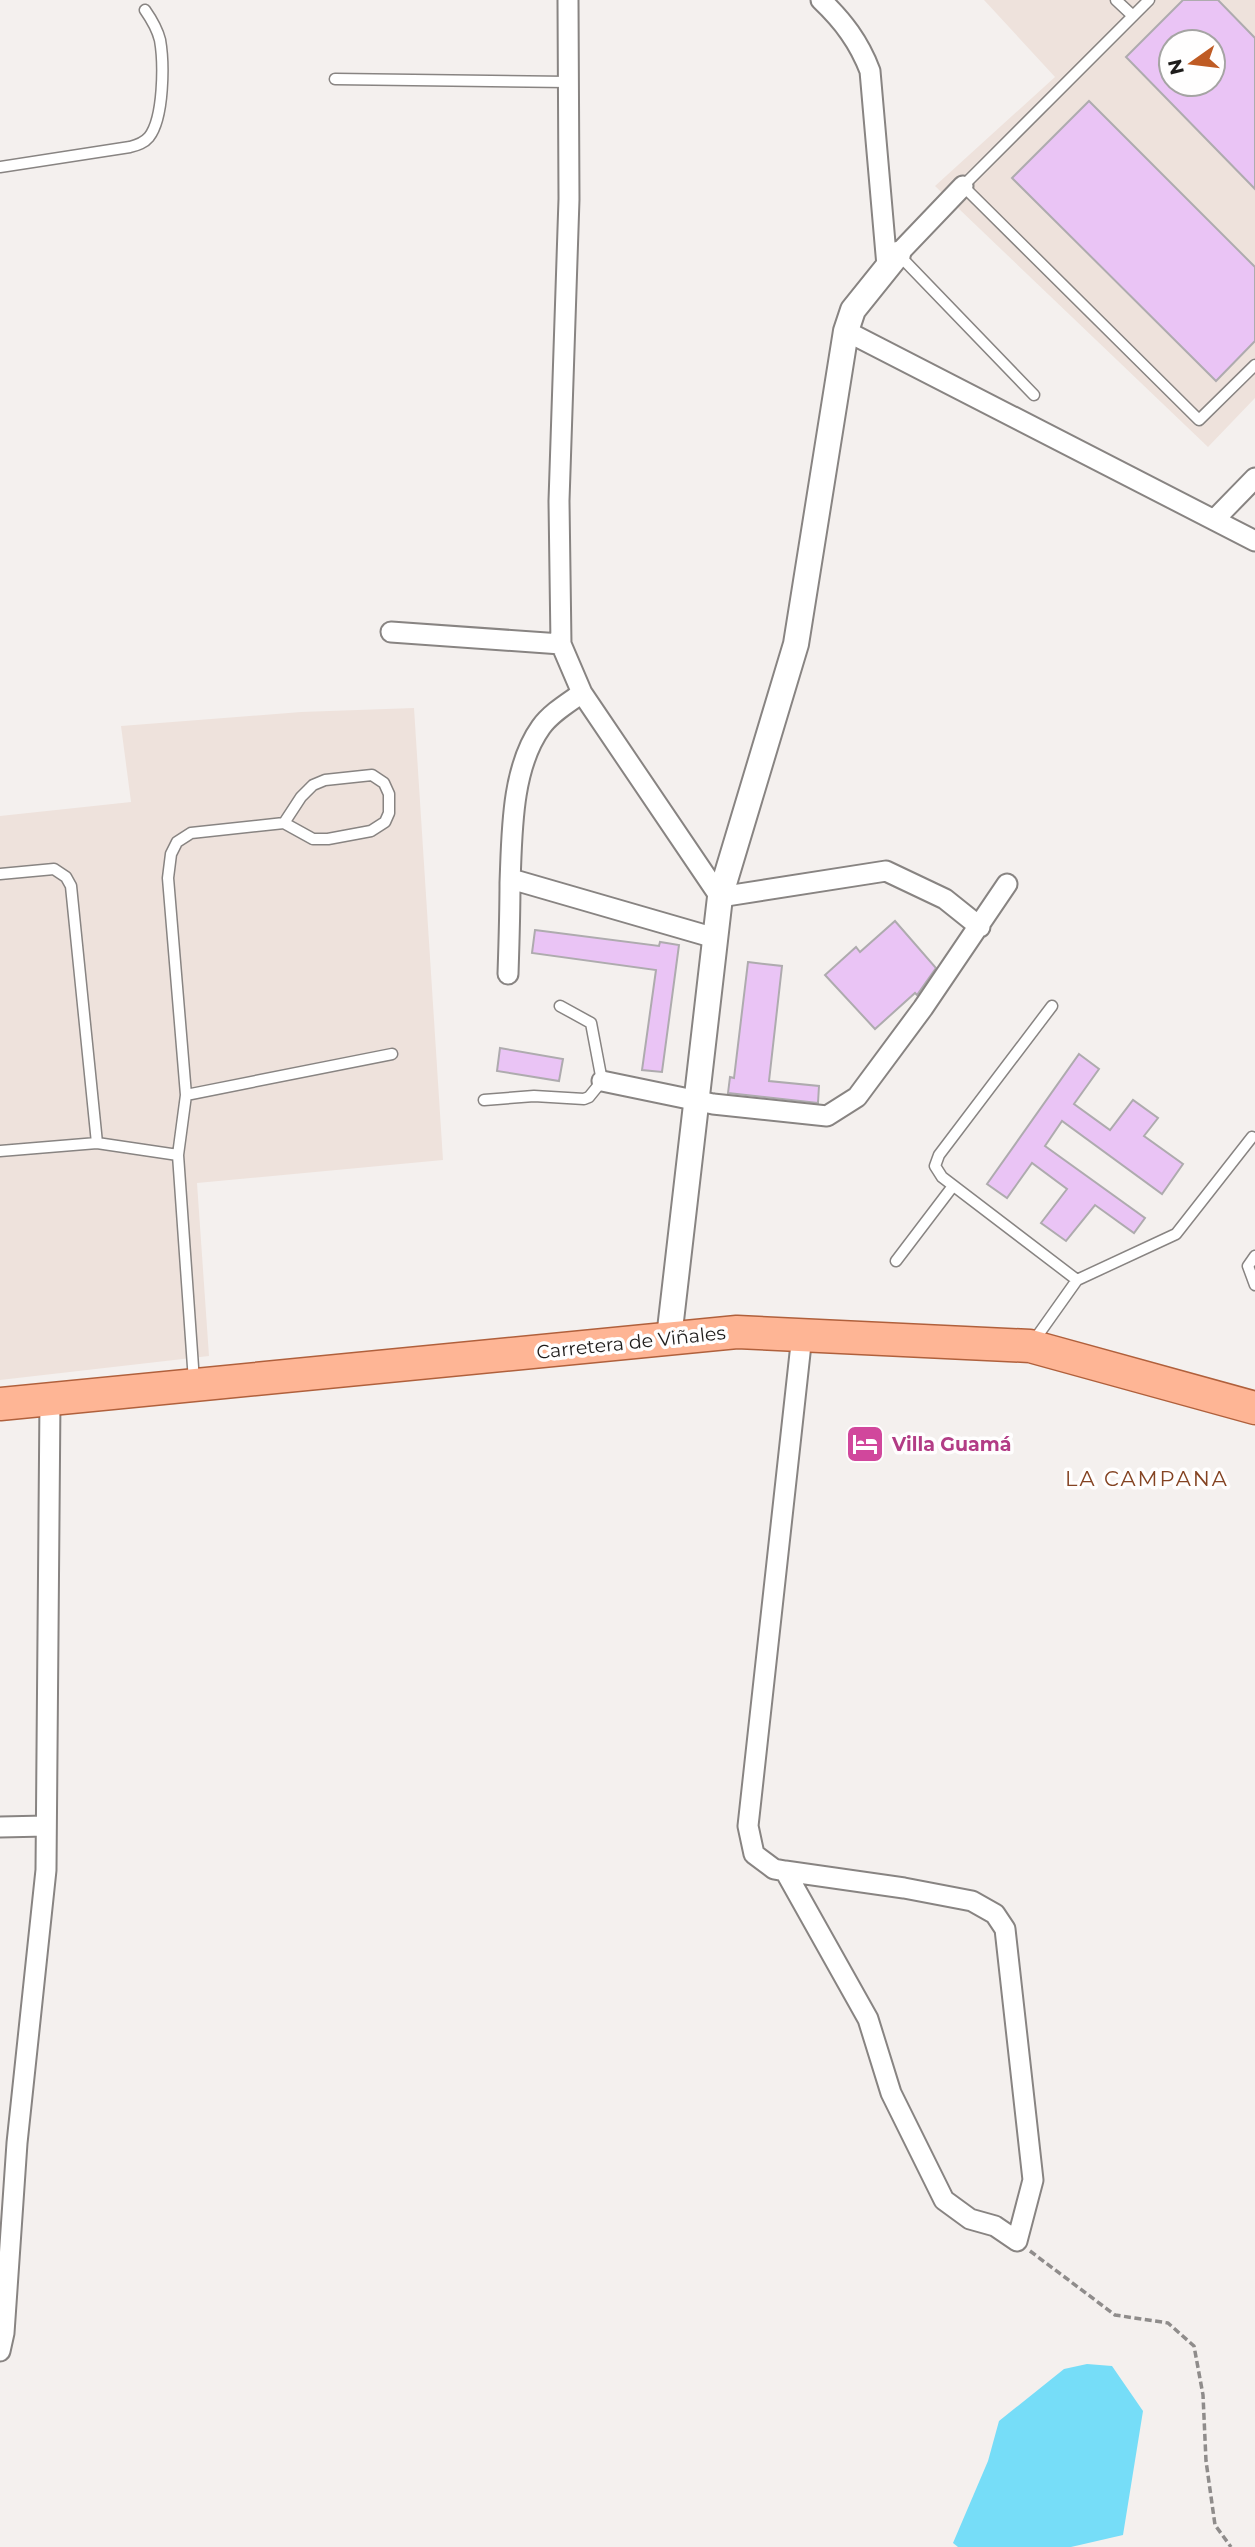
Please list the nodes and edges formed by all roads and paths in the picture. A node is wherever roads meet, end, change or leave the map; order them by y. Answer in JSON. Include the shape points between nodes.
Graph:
{"nodes":[{"id":1,"x":568,"y":0,"type":"edge"},
{"id":2,"x":821,"y":0,"type":"edge"},
{"id":3,"x":1116,"y":0,"type":"edge"},
{"id":4,"x":1149,"y":0,"type":"edge"},
{"id":5,"x":145,"y":10,"type":"dead end"},
{"id":6,"x":1133,"y":16,"type":"junction"},
{"id":7,"x":335,"y":79,"type":"dead end"},
{"id":8,"x":568,"y":82,"type":"junction"},
{"id":9,"x":0,"y":167,"type":"edge"},
{"id":10,"x":963,"y":186,"type":"junction"},
{"id":11,"x":892,"y":260,"type":"junction"},
{"id":12,"x":846,"y":331,"type":"junction"},
{"id":13,"x":1255,"y":365,"type":"edge"},
{"id":14,"x":1034,"y":395,"type":"dead end"},
{"id":15,"x":1255,"y":478,"type":"edge"},
{"id":16,"x":1215,"y":519,"type":"junction"},
{"id":17,"x":1255,"y":541,"type":"edge"},
{"id":18,"x":391,"y":632,"type":"dead end"},
{"id":19,"x":561,"y":644,"type":"junction"},
{"id":20,"x":582,"y":693,"type":"junction"},
{"id":21,"x":284,"y":823,"type":"junction"},
{"id":22,"x":0,"y":874,"type":"edge"},
{"id":23,"x":510,"y":879,"type":"junction"},
{"id":24,"x":1007,"y":884,"type":"dead end"},
{"id":25,"x":720,"y":897,"type":"junction"},
{"id":26,"x":979,"y":927,"type":"junction"},
{"id":27,"x":715,"y":938,"type":"junction"},
{"id":28,"x":508,"y":974,"type":"dead end"},
{"id":29,"x":560,"y":1006,"type":"dead end"},
{"id":30,"x":1052,"y":1006,"type":"dead end"},
{"id":31,"x":392,"y":1054,"type":"dead end"},
{"id":32,"x":603,"y":1081,"type":"junction"},
{"id":33,"x":186,"y":1095,"type":"junction"},
{"id":34,"x":484,"y":1100,"type":"dead end"},
{"id":35,"x":696,"y":1100,"type":"junction"},
{"id":36,"x":1252,"y":1137,"type":"dead end"},
{"id":37,"x":97,"y":1143,"type":"junction"},
{"id":38,"x":0,"y":1151,"type":"edge"},
{"id":39,"x":178,"y":1155,"type":"junction"},
{"id":40,"x":953,"y":1186,"type":"junction"},
{"id":41,"x":1255,"y":1256,"type":"edge"},
{"id":42,"x":896,"y":1261,"type":"dead end"},
{"id":43,"x":1077,"y":1280,"type":"junction"},
{"id":44,"x":1255,"y":1285,"type":"edge"},
{"id":45,"x":802,"y":1335,"type":"junction"},
{"id":46,"x":669,"y":1338,"type":"junction"},
{"id":47,"x":1030,"y":1346,"type":"junction"},
{"id":48,"x":194,"y":1385,"type":"junction"},
{"id":49,"x":50,"y":1399,"type":"junction"},
{"id":50,"x":0,"y":1404,"type":"edge"},
{"id":51,"x":1255,"y":1408,"type":"edge"},
{"id":52,"x":46,"y":1826,"type":"junction"},
{"id":53,"x":0,"y":1827,"type":"edge"},
{"id":54,"x":785,"y":1871,"type":"junction"},
{"id":55,"x":9,"y":2145,"type":"edge"},
{"id":56,"x":1017,"y":2241,"type":"junction"},
{"id":57,"x":0,"y":2351,"type":"edge"},
{"id":58,"x":1231,"y":2547,"type":"edge"}],
"edges":[{"from":1,"to":8,"type":"street"},
{"from":2,"to":11,"type":"street","via":[[844,22],[870,71]]},
{"from":3,"to":6,"type":"lane"},
{"from":4,"to":6,"type":"lane"},
{"from":5,"to":9,"type":"lane","via":[[160,42],[160,107],[150,136],[130,147]]},
{"from":6,"to":10,"type":"lane"},
{"from":7,"to":8,"type":"lane"},
{"from":8,"to":19,"type":"street","via":[[559,501]]},
{"from":10,"to":11,"type":"street"},
{"from":10,"to":13,"type":"lane","via":[[1199,420]]},
{"from":11,"to":12,"type":"street","via":[[853,310]]},
{"from":11,"to":14,"type":"lane"},
{"from":12,"to":16,"type":"street"},
{"from":12,"to":25,"type":"street","via":[[796,644]]},
{"from":15,"to":16,"type":"street"},
{"from":16,"to":17,"type":"street"},
{"from":18,"to":19,"type":"street"},
{"from":19,"to":20,"type":"street"},
{"from":20,"to":23,"type":"street","via":[[542,725],[532,743],[516,792]]},
{"from":20,"to":25,"type":"street"},
{"from":21,"to":21,"type":"lane","via":[[313,839],[371,831],[385,822],[389,794],[384,783],[372,775],[325,780],[301,797]]},
{"from":21,"to":33,"type":"lane","via":[[191,834],[177,842],[171,854],[168,878]]},
{"from":22,"to":37,"type":"lane","via":[[54,869],[71,886]]},
{"from":23,"to":27,"type":"street"},
{"from":23,"to":28,"type":"street"},
{"from":24,"to":26,"type":"street"},
{"from":25,"to":26,"type":"street","via":[[886,871],[945,899]]},
{"from":25,"to":27,"type":"street"},
{"from":26,"to":35,"type":"street","via":[[857,1097],[827,1116]]},
{"from":27,"to":35,"type":"street"},
{"from":29,"to":32,"type":"lane","via":[[591,1023]]},
{"from":30,"to":40,"type":"lane","via":[[936,1160],[937,1171]]},
{"from":31,"to":33,"type":"lane"},
{"from":32,"to":34,"type":"lane","via":[[584,1099]]},
{"from":32,"to":35,"type":"street"},
{"from":33,"to":39,"type":"lane"},
{"from":35,"to":46,"type":"street"},
{"from":36,"to":43,"type":"lane","via":[[1175,1234]]},
{"from":37,"to":38,"type":"lane"},
{"from":37,"to":39,"type":"lane"},
{"from":39,"to":48,"type":"lane"},
{"from":40,"to":42,"type":"lane"},
{"from":40,"to":43,"type":"lane"},
{"from":41,"to":44,"type":"lane","via":[[1248,1266]]},
{"from":43,"to":47,"type":"lane"},
{"from":45,"to":46,"type":"main road","name":"Carretera de Viñales","via":[[737,1332]]},
{"from":45,"to":47,"type":"main road","name":"Carretera de Viñales"},
{"from":45,"to":54,"type":"street","via":[[748,1826],[754,1854],[774,1869]]},
{"from":46,"to":48,"type":"main road","name":"Carretera de Viñales"},
{"from":47,"to":51,"type":"main road","name":"Carretera de Viñales"},
{"from":48,"to":49,"type":"main road","name":"Carretera de Viñales"},
{"from":49,"to":50,"type":"main road","name":"Carretera de Viñales"},
{"from":49,"to":52,"type":"street"},
{"from":52,"to":53,"type":"street"},
{"from":52,"to":55,"type":"street","via":[[46,1870]]},
{"from":54,"to":56,"type":"street","via":[[868,2019],[891,2094],[944,2200],[970,2219],[995,2226]]},
{"from":54,"to":56,"type":"street","via":[[972,1901],[995,1914],[1005,1929],[1033,2180]]},
{"from":55,"to":57,"type":"street","via":[[5,2333]]},
{"from":56,"to":58,"type":"path","via":[[1115,2315],[1168,2323],[1194,2346],[1215,2525]]}]}
